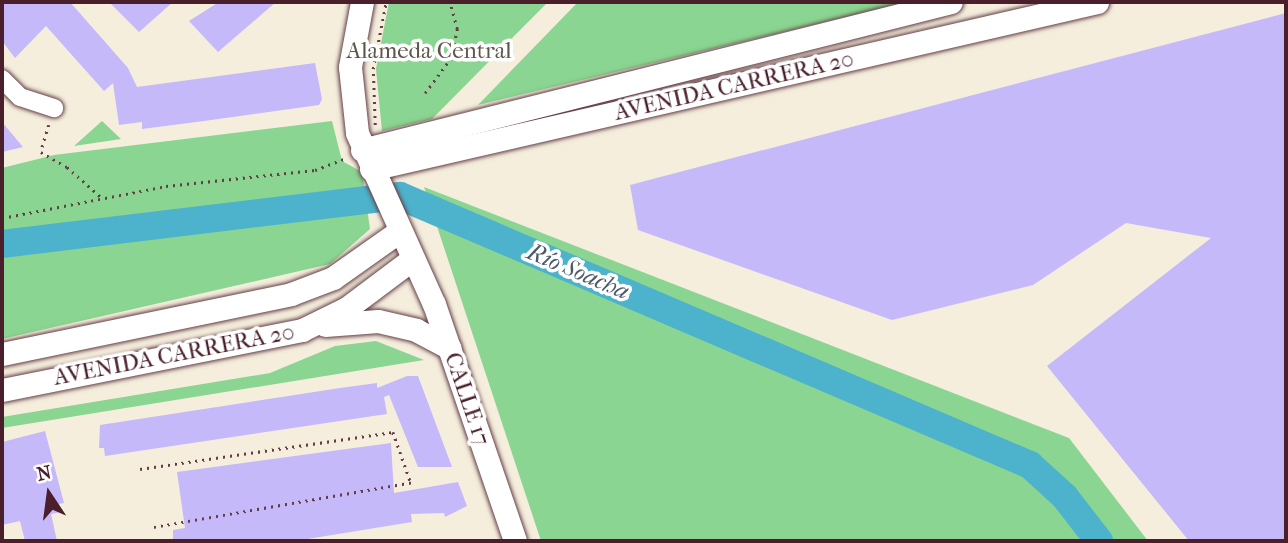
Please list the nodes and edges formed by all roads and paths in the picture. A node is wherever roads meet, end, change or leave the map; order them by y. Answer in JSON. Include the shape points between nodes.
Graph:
{"nodes":[{"id":1,"x":362,"y":2,"type":"edge"},
{"id":2,"x":386,"y":2,"type":"edge"},
{"id":3,"x":450,"y":2,"type":"edge"},
{"id":4,"x":951,"y":2,"type":"edge"},
{"id":5,"x":1097,"y":2,"type":"edge"},
{"id":6,"x":2,"y":79,"type":"edge"},
{"id":7,"x":425,"y":93,"type":"dead end"},
{"id":8,"x":54,"y":108,"type":"joint"},
{"id":9,"x":367,"y":159,"type":"junction"},
{"id":10,"x":102,"y":198,"type":"junction"},
{"id":11,"x":2,"y":218,"type":"edge"},
{"id":12,"x":398,"y":232,"type":"junction"},
{"id":13,"x":411,"y":261,"type":"junction"},
{"id":14,"x":302,"y":330,"type":"junction"},
{"id":15,"x":450,"y":348,"type":"junction"},
{"id":16,"x":2,"y":354,"type":"edge"},
{"id":17,"x":2,"y":390,"type":"edge"},
{"id":18,"x":140,"y":469,"type":"dead end"},
{"id":19,"x":150,"y":528,"type":"dead end"},
{"id":20,"x":509,"y":540,"type":"edge"}],
"edges":[{"from":1,"to":9,"type":"street","via":[[350,66]]},
{"from":2,"to":9,"type":"path","via":[[373,69],[377,124]]},
{"from":3,"to":7,"type":"path","via":[[457,29],[451,58]]},
{"from":4,"to":9,"type":"street","name":"AVENIDA CARRERA 20"},
{"from":5,"to":9,"type":"street","name":"AVENIDA CARRERA 20"},
{"from":6,"to":8,"type":"street","via":[[20,97]]},
{"from":8,"to":10,"type":"path","via":[[41,152],[67,167]]},
{"from":9,"to":10,"type":"path"},
{"from":9,"to":12,"type":"street","name":"CALLE 17"},
{"from":10,"to":11,"type":"path"},
{"from":12,"to":13,"type":"street","name":"CALLE 17"},
{"from":12,"to":16,"type":"street","name":"AVENIDA CARRERA 20","via":[[333,278],[291,294]]},
{"from":13,"to":14,"type":"street","name":"AVENIDA CARRERA 20","via":[[347,308]]},
{"from":13,"to":15,"type":"street","name":"CALLE 17"},
{"from":14,"to":15,"type":"street","via":[[339,321],[378,321],[415,330]]},
{"from":14,"to":17,"type":"street","name":"AVENIDA CARRERA 20"},
{"from":15,"to":20,"type":"street","name":"CALLE 17"},
{"from":18,"to":19,"type":"path","via":[[393,432],[411,483]]}]}
